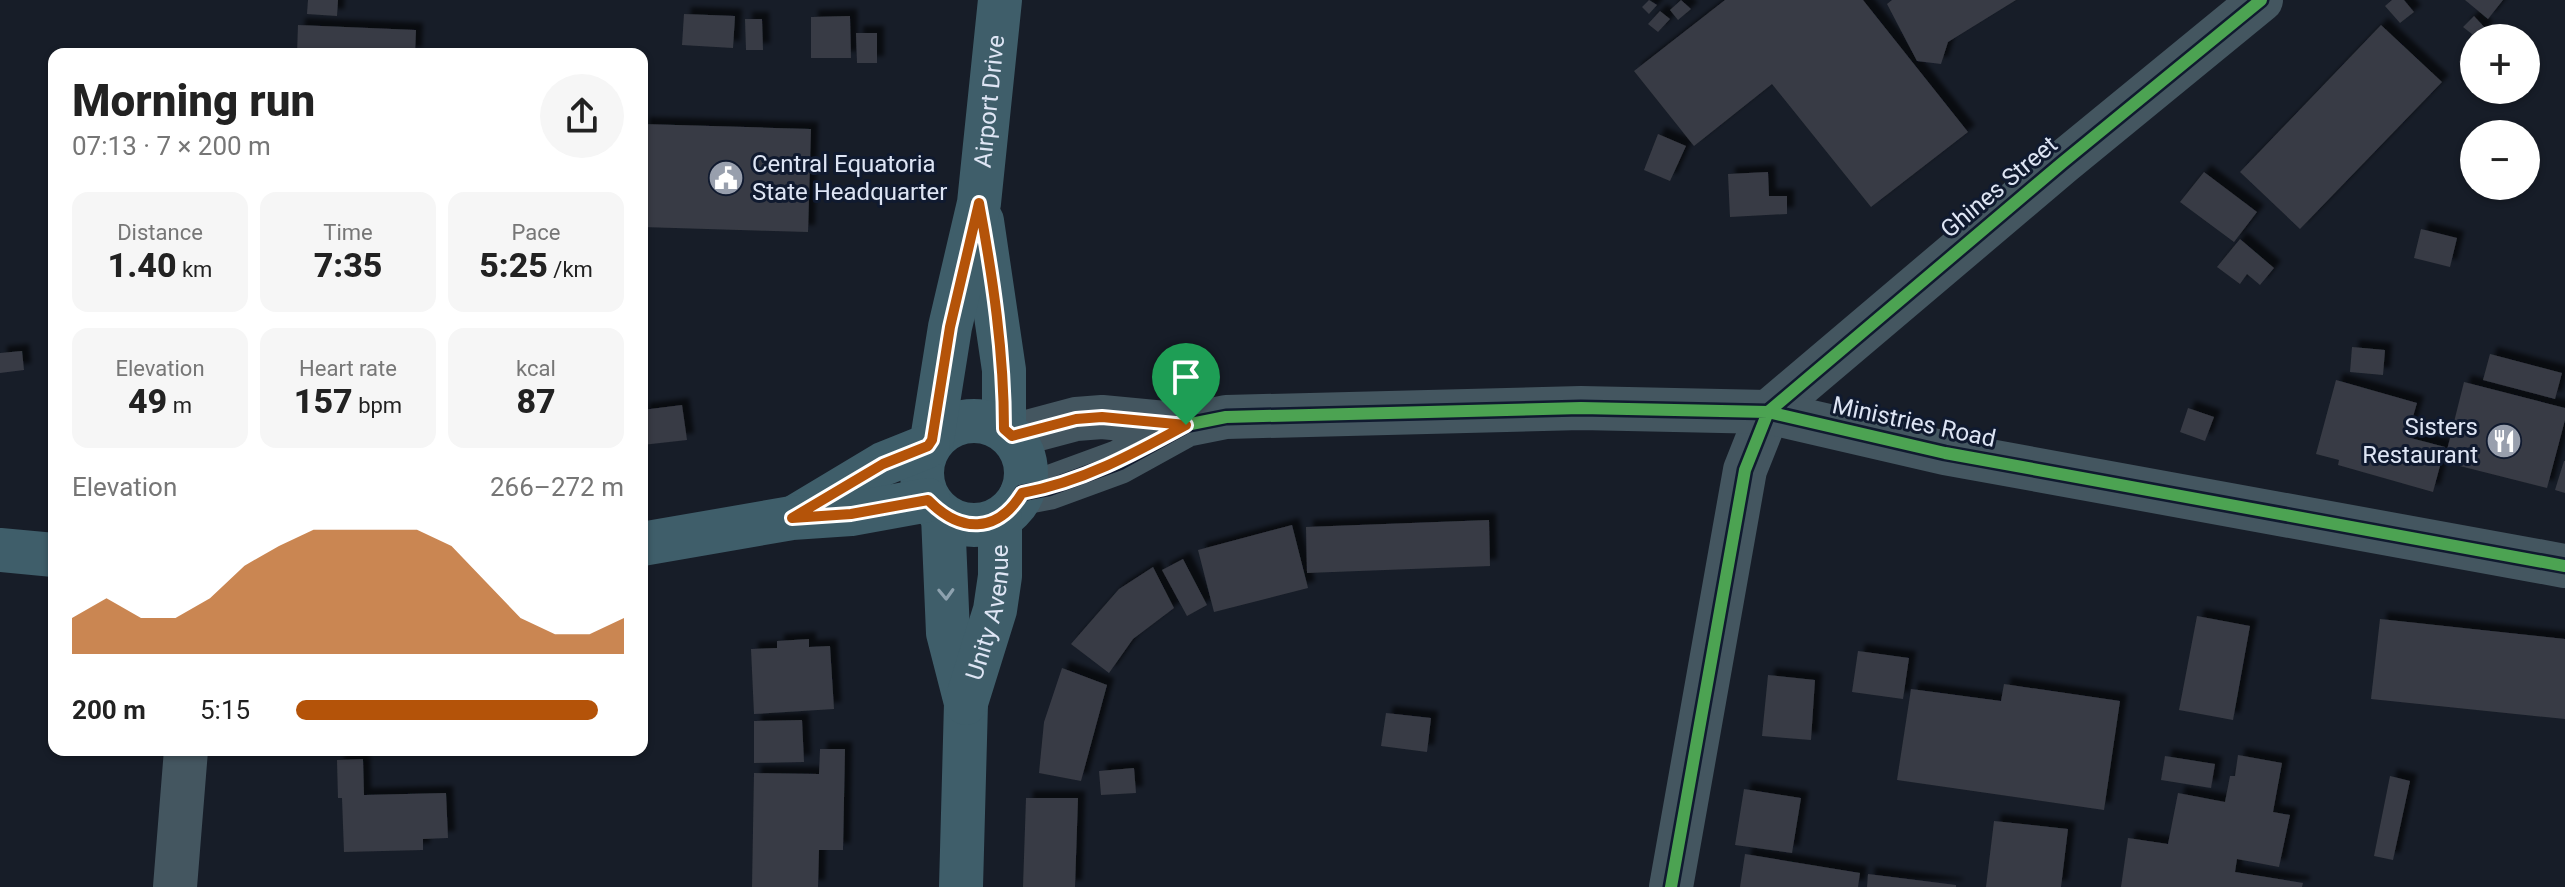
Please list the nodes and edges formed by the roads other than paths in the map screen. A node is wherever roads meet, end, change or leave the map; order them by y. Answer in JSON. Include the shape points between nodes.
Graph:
{"nodes":[{"id":1,"x":1000,"y":0,"type":"edge"},
{"id":2,"x":2261,"y":0,"type":"edge"},
{"id":3,"x":979,"y":203,"type":"junction"},
{"id":4,"x":1768,"y":412,"type":"junction"},
{"id":5,"x":1186,"y":425,"type":"junction"},
{"id":6,"x":1008,"y":433,"type":"junction"},
{"id":7,"x":930,"y":443,"type":"junction"},
{"id":8,"x":1011,"y":506,"type":"junction"},
{"id":9,"x":936,"y":508,"type":"junction"},
{"id":10,"x":792,"y":518,"type":"junction"},
{"id":11,"x":648,"y":543,"type":"edge"},
{"id":12,"x":0,"y":550,"type":"edge"},
{"id":13,"x":48,"y":554,"type":"edge"},
{"id":14,"x":2565,"y":566,"type":"edge"},
{"id":15,"x":966,"y":703,"type":"junction"},
{"id":16,"x":186,"y":756,"type":"edge"},
{"id":17,"x":175,"y":887,"type":"edge"},
{"id":18,"x":961,"y":887,"type":"edge"},
{"id":19,"x":1671,"y":887,"type":"edge"}],
"edges":[{"from":1,"to":3,"type":"main road","name":"Airport Drive"},
{"from":2,"to":4,"type":"street","name":"Ghines Street"},
{"from":3,"to":6,"type":"main road","name":"Airport Drive"},
{"from":3,"to":7,"type":"main road","name":"Airport Drive"},
{"from":4,"to":5,"type":"street","name":"Ministries Road","via":[[1535,409],[1226,417]]},
{"from":4,"to":14,"type":"street","name":"Ministries Road","via":[[1945,453]]},
{"from":4,"to":19,"type":"street","via":[[1745,470]]},
{"from":5,"to":6,"type":"street","name":"Ministries Road","via":[[1102,417]]},
{"from":5,"to":8,"type":"street","name":"Ministries Road","via":[[1119,462]]},
{"from":6,"to":7,"type":"main road","via":[[970,420],[956,423]]},
{"from":6,"to":8,"type":"main road","via":[[1026,460],[1026,477]]},
{"from":7,"to":9,"type":"main road","via":[[921,481]]},
{"from":7,"to":10,"type":"main road"},
{"from":8,"to":9,"type":"main road","via":[[990,523],[963,524]]},
{"from":8,"to":15,"type":"main road","name":"Unity Avenue","via":[[995,610]]},
{"from":9,"to":10,"type":"main road"},
{"from":9,"to":15,"type":"main road","name":"Unity Avenue","one_way":true,"via":[[948,633]]},
{"from":10,"to":11,"type":"main road"},
{"from":12,"to":13,"type":"main road"},
{"from":15,"to":18,"type":"main road","name":"Unity Avenue"},
{"from":16,"to":17,"type":"street"}]}
